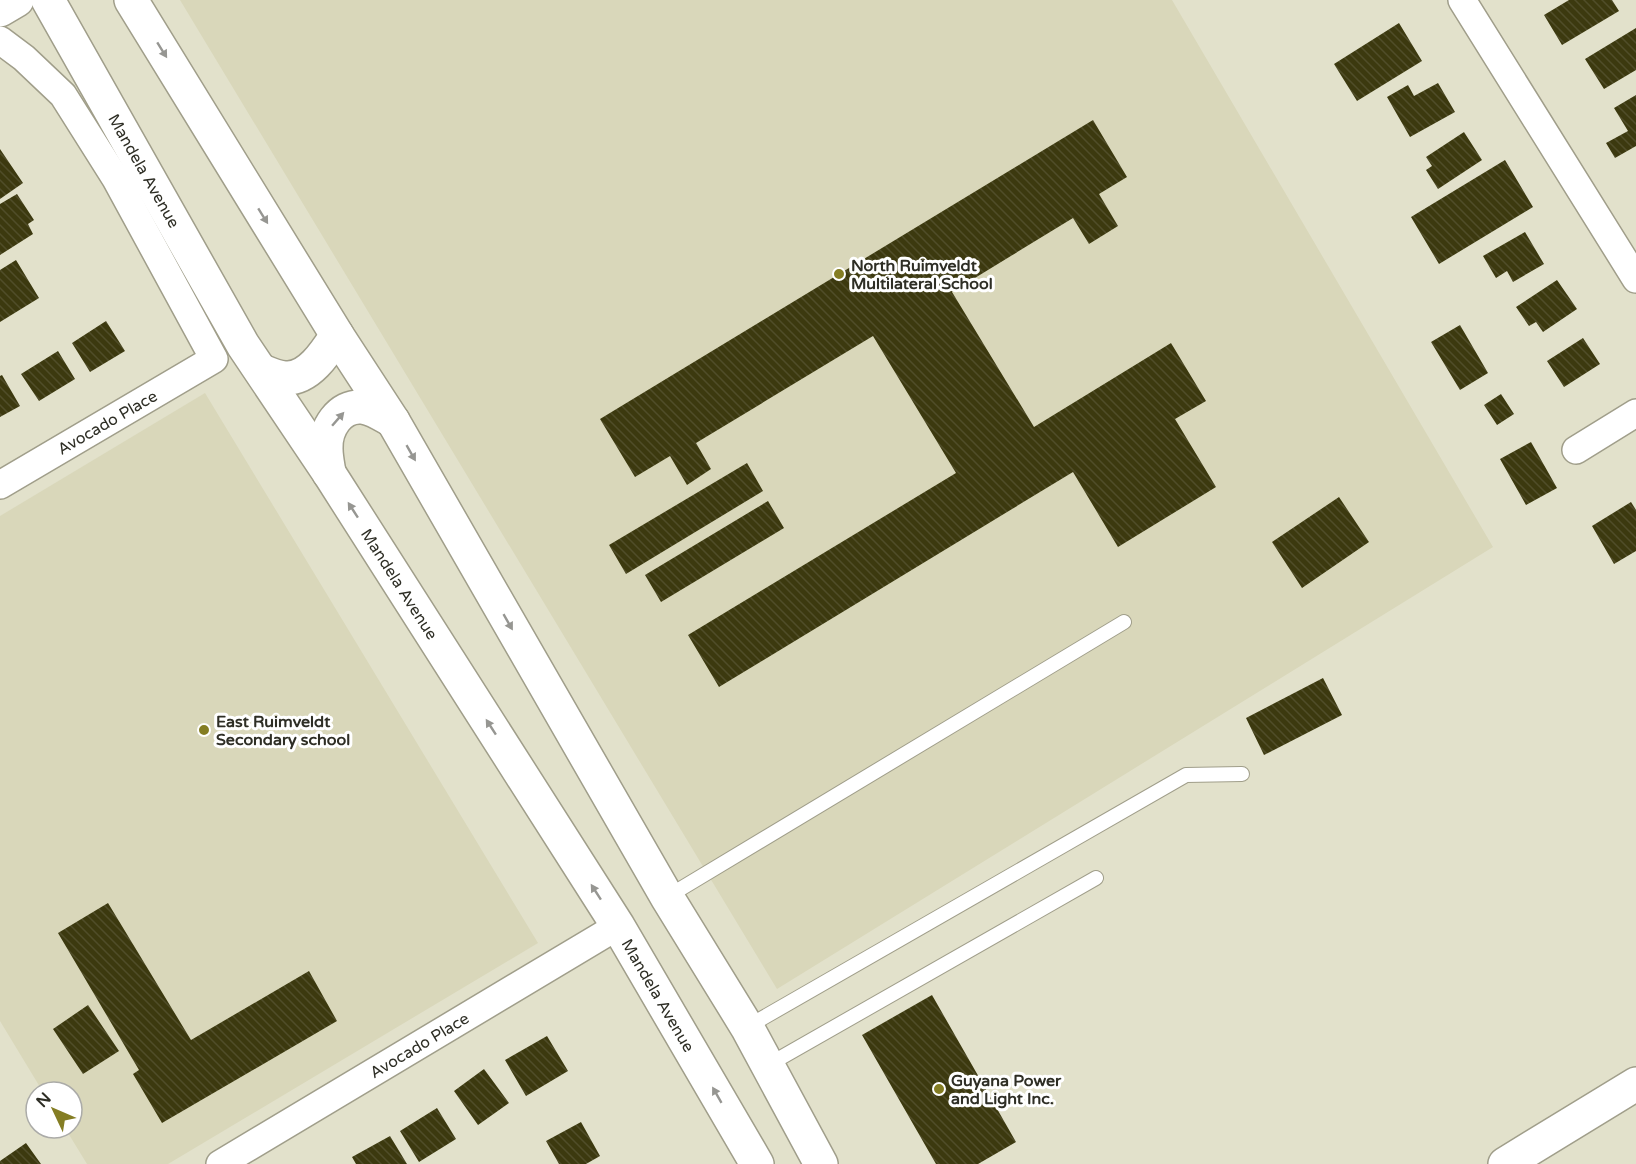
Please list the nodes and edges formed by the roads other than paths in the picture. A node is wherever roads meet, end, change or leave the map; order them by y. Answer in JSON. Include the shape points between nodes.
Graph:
{"nodes":[{"id":1,"x":17,"y":0,"type":"edge"},
{"id":2,"x":48,"y":0,"type":"edge"},
{"id":3,"x":131,"y":0,"type":"edge"},
{"id":4,"x":1462,"y":0,"type":"edge"},
{"id":5,"x":0,"y":10,"type":"edge"},
{"id":6,"x":0,"y":40,"type":"edge"},
{"id":7,"x":1636,"y":279,"type":"edge"},
{"id":8,"x":337,"y":335,"type":"junction"},
{"id":9,"x":262,"y":371,"type":"junction"},
{"id":10,"x":1636,"y":413,"type":"edge"},
{"id":11,"x":393,"y":422,"type":"junction"},
{"id":12,"x":1576,"y":450,"type":"dead end"},
{"id":13,"x":329,"y":473,"type":"junction"},
{"id":14,"x":0,"y":485,"type":"edge"},
{"id":15,"x":1124,"y":622,"type":"dead end"},
{"id":16,"x":1242,"y":774,"type":"dead end"},
{"id":17,"x":1096,"y":878,"type":"dead end"},
{"id":18,"x":667,"y":897,"type":"junction"},
{"id":19,"x":618,"y":926,"type":"junction"},
{"id":20,"x":747,"y":1027,"type":"junction"},
{"id":21,"x":768,"y":1065,"type":"junction"},
{"id":22,"x":1636,"y":1084,"type":"edge"},
{"id":23,"x":751,"y":1156,"type":"edge"},
{"id":24,"x":220,"y":1164,"type":"edge"},
{"id":25,"x":821,"y":1164,"type":"edge"},
{"id":26,"x":1505,"y":1164,"type":"edge"}],
"edges":[{"from":1,"to":5,"type":"main road"},
{"from":2,"to":9,"type":"main road","name":"Mandela Avenue","via":[[243,345]]},
{"from":3,"to":8,"type":"main road","one_way":true},
{"from":4,"to":7,"type":"street"},
{"from":6,"to":14,"type":"street","name":"Avocado Place","via":[[63,95],[116,179],[214,359]]},
{"from":8,"to":9,"type":"main road","via":[[321,359],[305,372],[287,379]]},
{"from":8,"to":11,"type":"main road"},
{"from":9,"to":13,"type":"main road","name":"Mandela Avenue"},
{"from":10,"to":12,"type":"street"},
{"from":13,"to":11,"type":"main road","one_way":true,"via":[[328,434],[344,411],[362,407]]},
{"from":11,"to":18,"type":"main road","one_way":true},
{"from":19,"to":13,"type":"main road","name":"Mandela Avenue","one_way":true},
{"from":15,"to":18,"type":"lane"},
{"from":16,"to":20,"type":"lane","via":[[1186,776]]},
{"from":17,"to":21,"type":"lane"},
{"from":18,"to":20,"type":"main road"},
{"from":23,"to":19,"type":"main road","name":"Mandela Avenue","one_way":true},
{"from":19,"to":24,"type":"street","name":"Avocado Place"},
{"from":20,"to":21,"type":"main road"},
{"from":21,"to":25,"type":"main road"},
{"from":22,"to":26,"type":"main road"}]}
